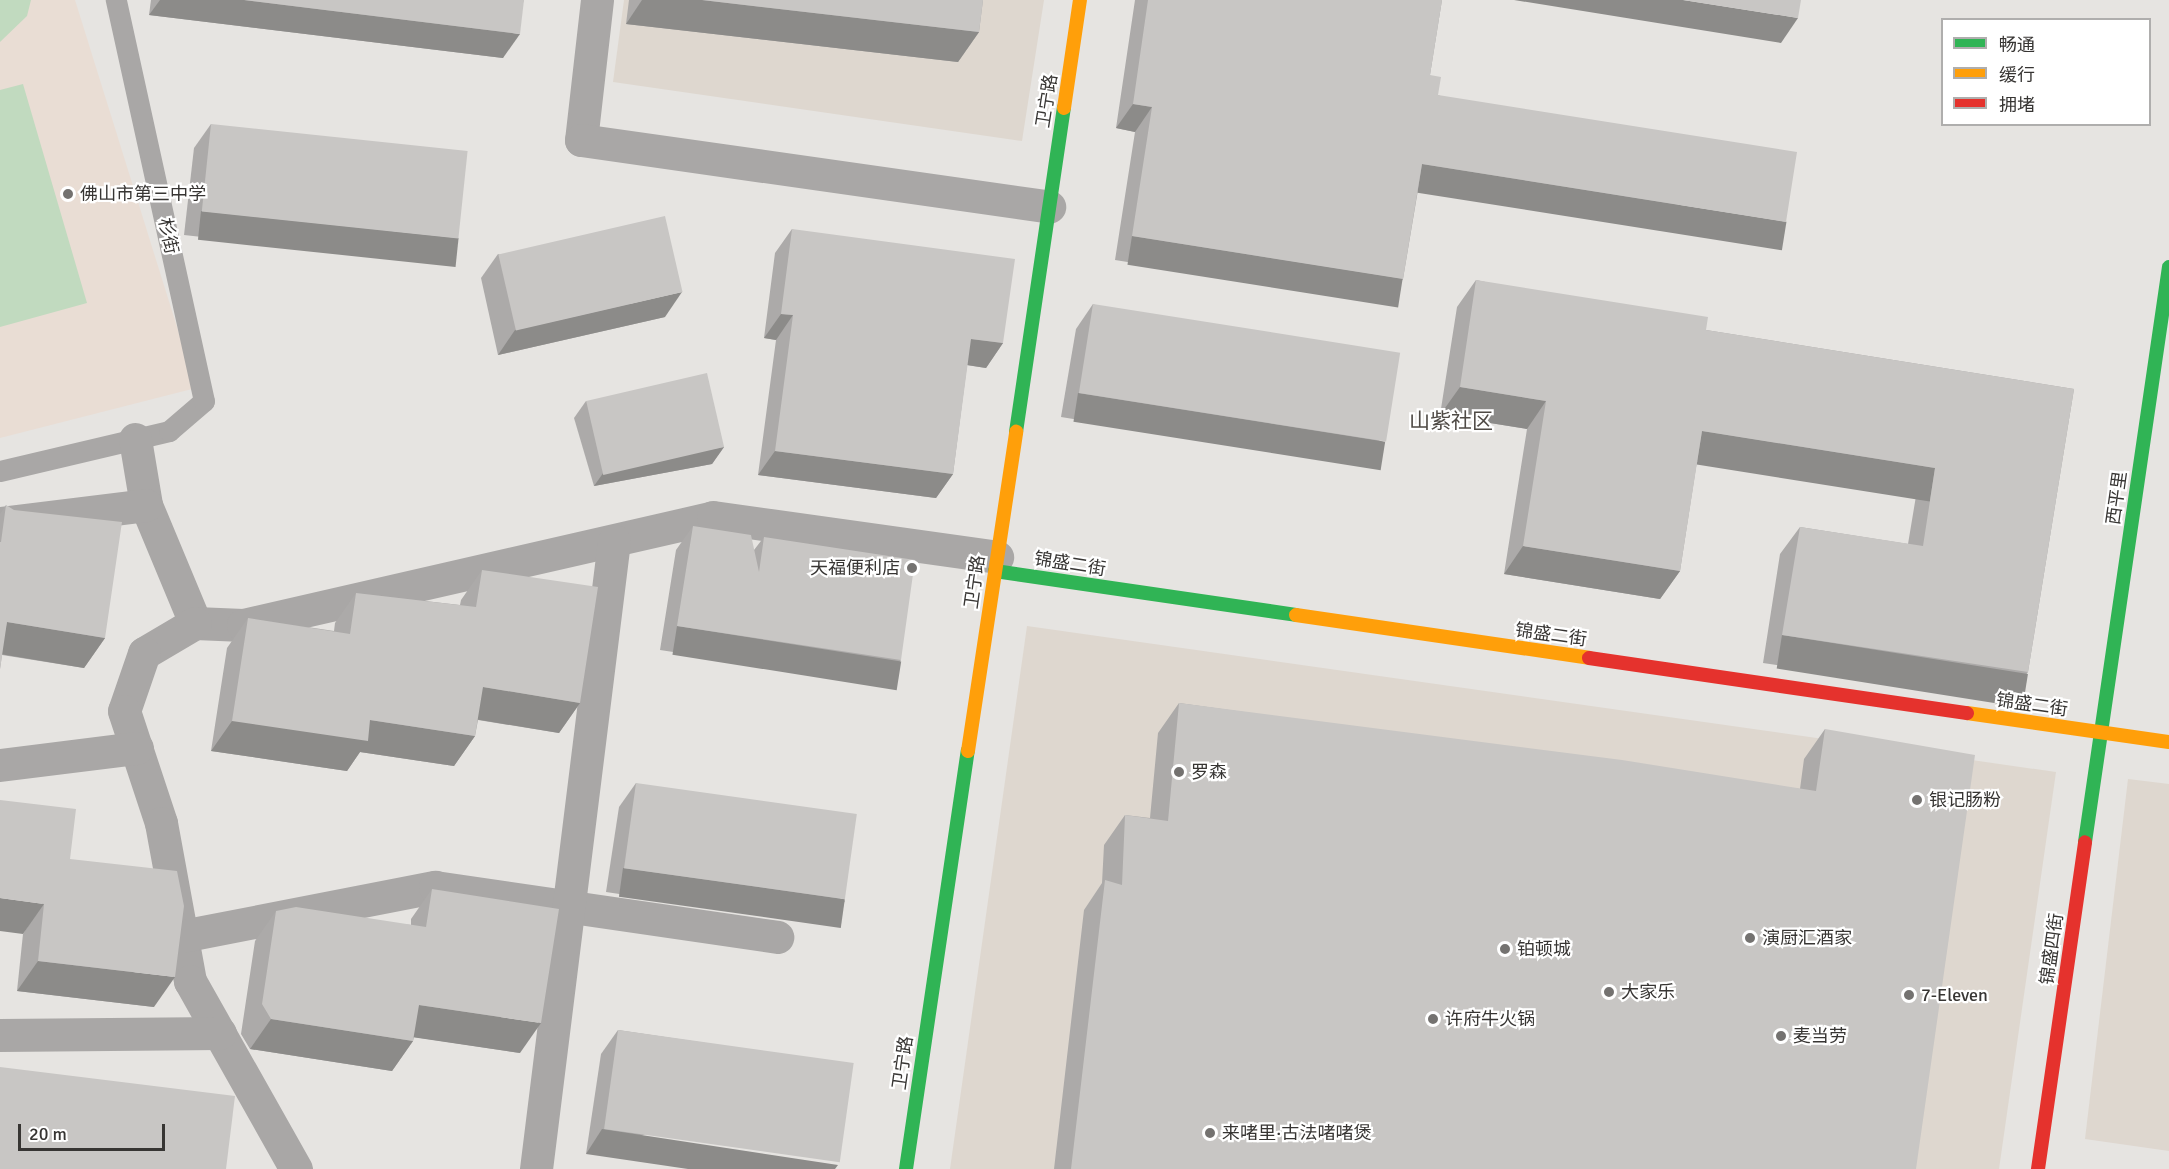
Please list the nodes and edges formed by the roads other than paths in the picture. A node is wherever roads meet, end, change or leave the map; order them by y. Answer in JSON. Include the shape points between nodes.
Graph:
{"nodes":[{"id":1,"x":116,"y":0,"type":"edge"},
{"id":2,"x":597,"y":0,"type":"edge"},
{"id":3,"x":1080,"y":0,"type":"edge"},
{"id":4,"x":1049,"y":207,"type":"junction"},
{"id":5,"x":2169,"y":267,"type":"edge"},
{"id":6,"x":135,"y":439,"type":"junction"},
{"id":7,"x":0,"y":471,"type":"edge"},
{"id":8,"x":146,"y":505,"type":"junction"},
{"id":9,"x":0,"y":523,"type":"edge"},
{"id":10,"x":614,"y":541,"type":"junction"},
{"id":11,"x":996,"y":564,"type":"junction"},
{"id":12,"x":195,"y":623,"type":"junction"},
{"id":13,"x":2102,"y":733,"type":"junction"},
{"id":14,"x":2169,"y":742,"type":"edge"},
{"id":15,"x":137,"y":748,"type":"junction"},
{"id":16,"x":0,"y":765,"type":"edge"},
{"id":17,"x":569,"y":903,"type":"junction"},
{"id":18,"x":182,"y":936,"type":"junction"},
{"id":19,"x":777,"y":937,"type":"dead end"},
{"id":20,"x":220,"y":1033,"type":"junction"},
{"id":21,"x":0,"y":1035,"type":"edge"},
{"id":22,"x":296,"y":1169,"type":"edge"},
{"id":23,"x":536,"y":1169,"type":"edge"},
{"id":24,"x":906,"y":1169,"type":"edge"},
{"id":25,"x":2038,"y":1169,"type":"edge"}],
"edges":[{"from":1,"to":6,"type":"lane","name":"杉街","via":[[204,401],[169,430]]},
{"from":2,"to":4,"type":"street","via":[[581,140]]},
{"from":3,"to":4,"type":"street","name":"卫宁路"},
{"from":4,"to":11,"type":"street","name":"卫宁路"},
{"from":5,"to":13,"type":"street","name":"西平里"},
{"from":6,"to":7,"type":"lane"},
{"from":6,"to":8,"type":"street"},
{"from":8,"to":9,"type":"street"},
{"from":8,"to":12,"type":"street"},
{"from":10,"to":11,"type":"street","via":[[713,517]]},
{"from":10,"to":12,"type":"street","via":[[243,625]]},
{"from":10,"to":17,"type":"street"},
{"from":11,"to":13,"type":"street","name":"锦盛二街"},
{"from":11,"to":24,"type":"street","name":"卫宁路"},
{"from":12,"to":15,"type":"street","via":[[144,653],[124,711]]},
{"from":13,"to":14,"type":"street","name":"锦盛二街"},
{"from":13,"to":25,"type":"street","name":"锦盛四街"},
{"from":15,"to":16,"type":"street"},
{"from":15,"to":18,"type":"street","via":[[161,824]]},
{"from":17,"to":18,"type":"street","via":[[435,887]]},
{"from":17,"to":19,"type":"street"},
{"from":17,"to":23,"type":"street"},
{"from":18,"to":20,"type":"street","via":[[190,981]]},
{"from":20,"to":21,"type":"street"},
{"from":20,"to":22,"type":"street"}]}
